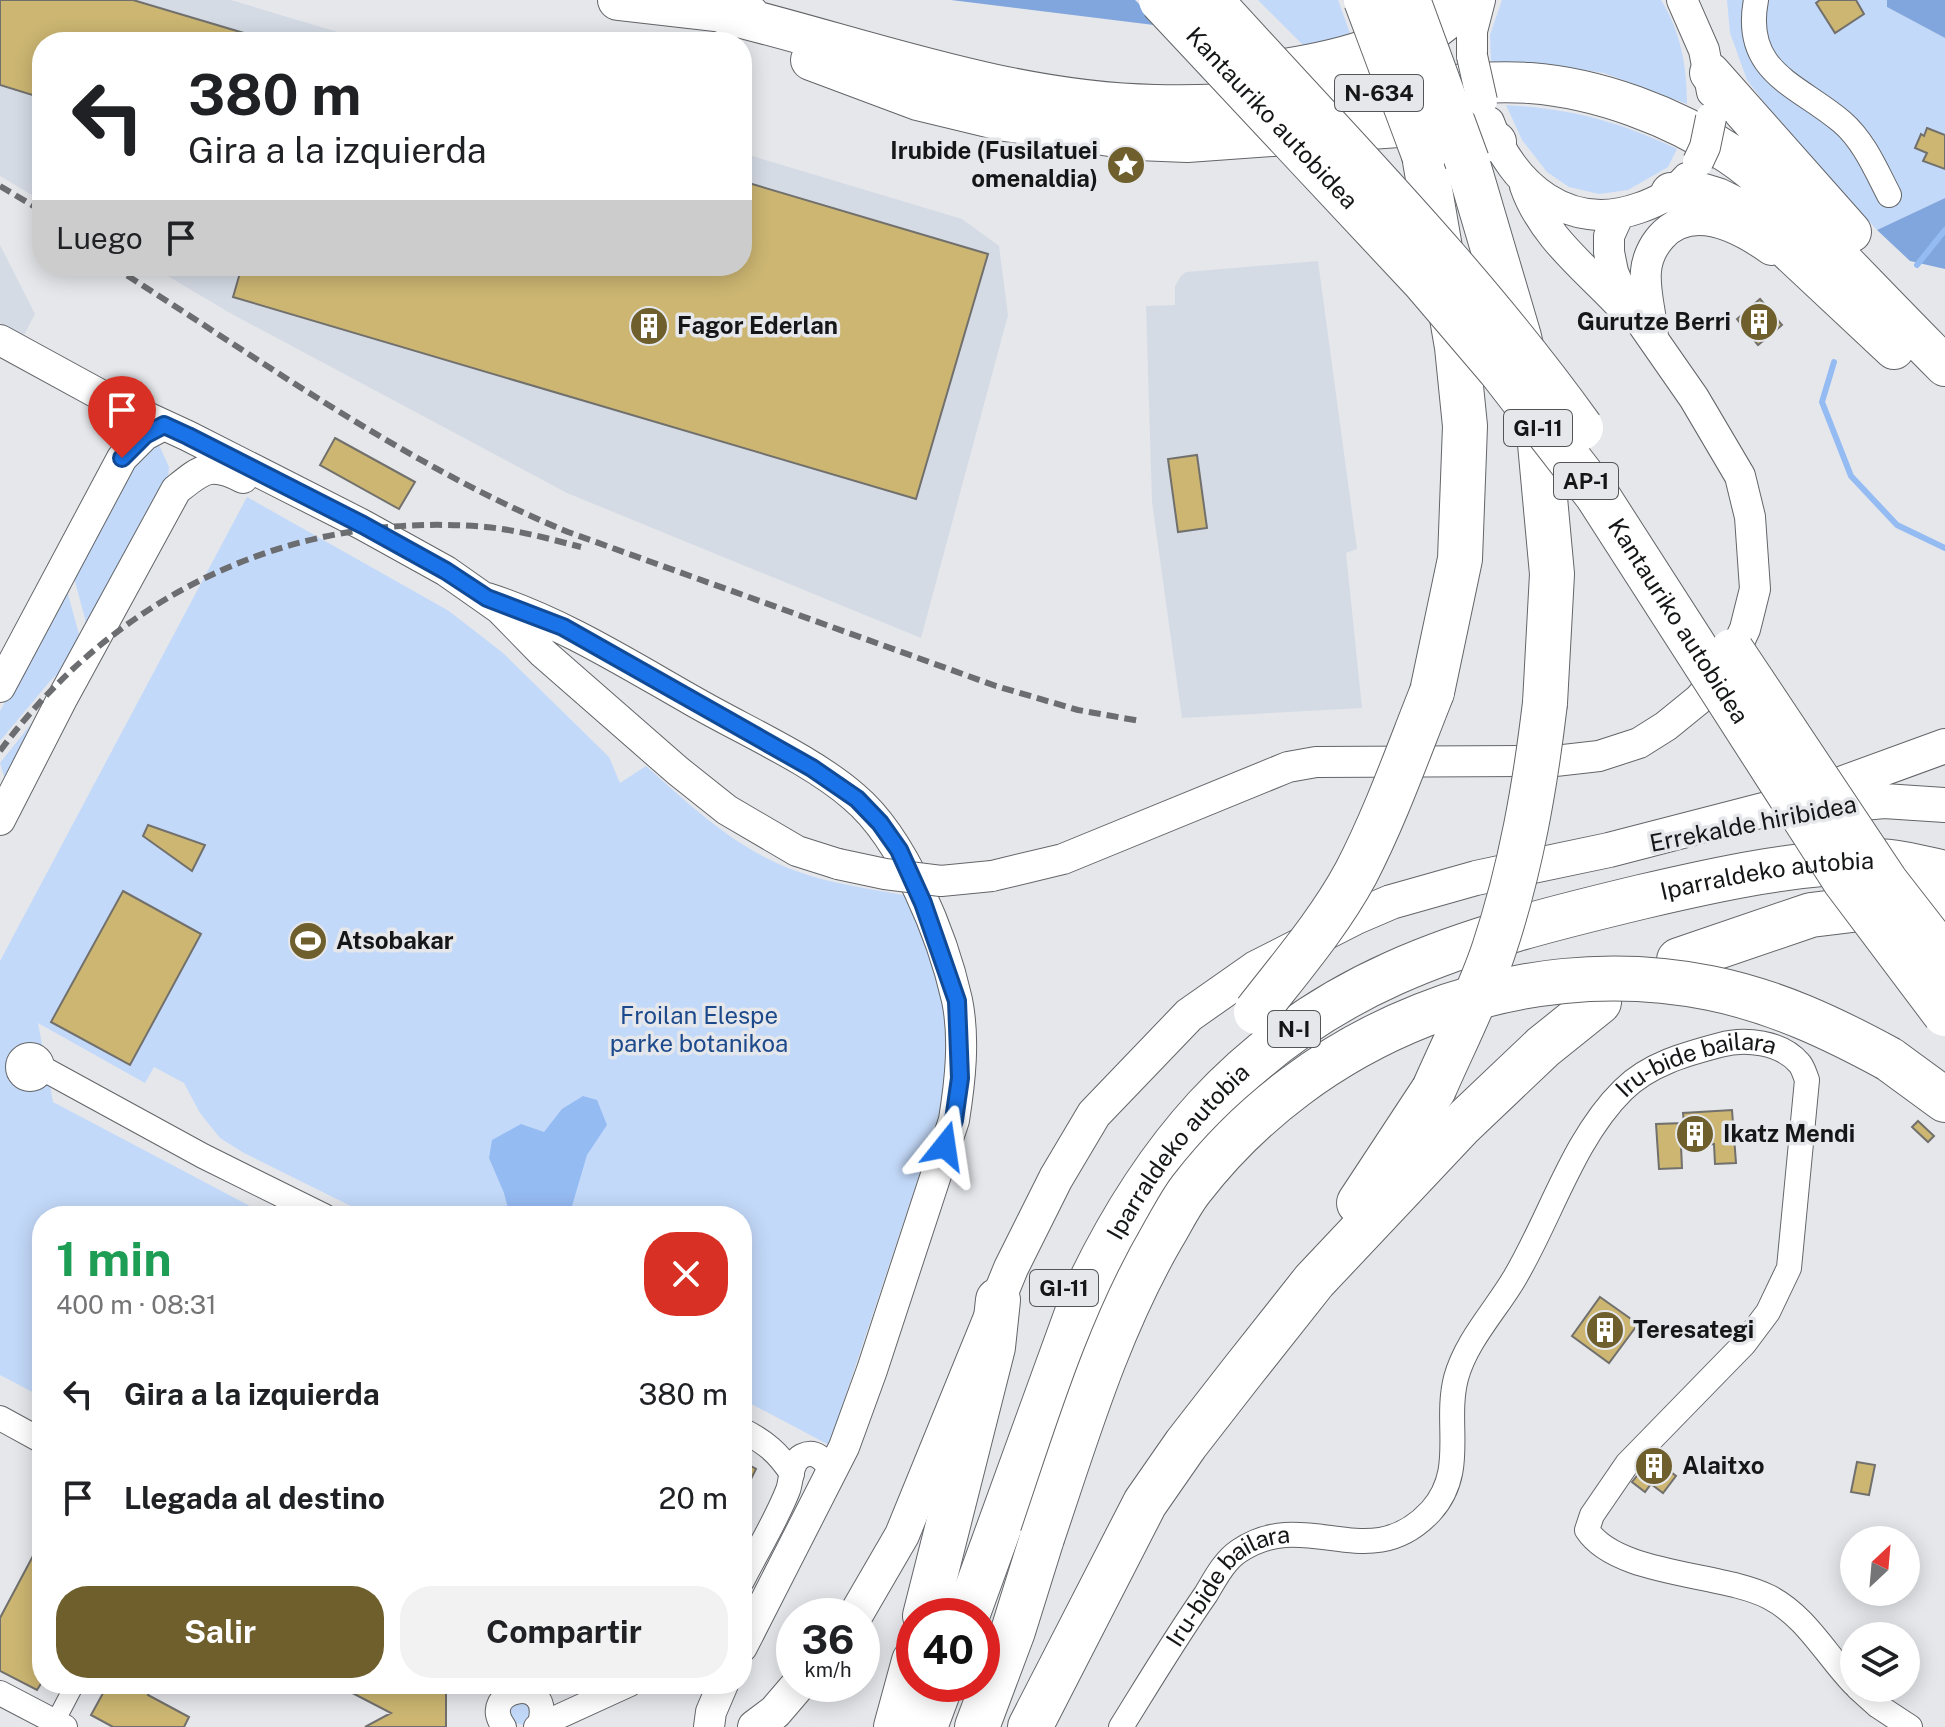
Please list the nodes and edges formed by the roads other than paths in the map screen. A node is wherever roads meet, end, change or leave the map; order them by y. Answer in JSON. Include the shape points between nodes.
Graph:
{"nodes":[{"id":1,"x":618,"y":0,"type":"edge"},
{"id":2,"x":1161,"y":0,"type":"edge"},
{"id":3,"x":1210,"y":0,"type":"edge"},
{"id":4,"x":1366,"y":0,"type":"edge"},
{"id":5,"x":1408,"y":0,"type":"edge"},
{"id":6,"x":1441,"y":0,"type":"edge"},
{"id":7,"x":1472,"y":0,"type":"edge"},
{"id":8,"x":1480,"y":0,"type":"edge"},
{"id":9,"x":1756,"y":0,"type":"edge"},
{"id":10,"x":1691,"y":8,"type":"edge"},
{"id":11,"x":723,"y":13,"type":"junction"},
{"id":12,"x":1710,"y":73,"type":"junction"},
{"id":13,"x":1223,"y":81,"type":"junction"},
{"id":14,"x":1481,"y":151,"type":"junction"},
{"id":15,"x":1521,"y":176,"type":"junction"},
{"id":16,"x":1671,"y":193,"type":"junction"},
{"id":17,"x":1889,"y":195,"type":"dead end"},
{"id":18,"x":1619,"y":214,"type":"junction"},
{"id":19,"x":1838,"y":299,"type":"junction"},
{"id":20,"x":0,"y":340,"type":"edge"},
{"id":21,"x":1653,"y":340,"type":"junction"},
{"id":22,"x":1945,"y":341,"type":"edge"},
{"id":23,"x":1945,"y":366,"type":"edge"},
{"id":24,"x":1945,"y":394,"type":"edge"},
{"id":25,"x":164,"y":425,"type":"junction"},
{"id":26,"x":176,"y":490,"type":"junction"},
{"id":27,"x":487,"y":598,"type":"junction"},
{"id":28,"x":543,"y":653,"type":"junction"},
{"id":29,"x":0,"y":687,"type":"edge"},
{"id":30,"x":1945,"y":746,"type":"edge"},
{"id":31,"x":1945,"y":805,"type":"edge"},
{"id":32,"x":0,"y":820,"type":"edge"},
{"id":33,"x":1609,"y":850,"type":"junction"},
{"id":34,"x":1945,"y":873,"type":"edge"},
{"id":35,"x":1945,"y":905,"type":"edge"},
{"id":36,"x":1945,"y":958,"type":"edge"},
{"id":37,"x":1679,"y":960,"type":"dead end"},
{"id":38,"x":1599,"y":1002,"type":"dead end"},
{"id":39,"x":1945,"y":1014,"type":"edge"},
{"id":40,"x":42,"y":1068,"type":"dead end"},
{"id":41,"x":1945,"y":1100,"type":"edge"},
{"id":42,"x":304,"y":1206,"type":"edge"},
{"id":43,"x":1314,"y":1281,"type":"junction"},
{"id":44,"x":998,"y":1300,"type":"junction"},
{"id":45,"x":0,"y":1418,"type":"edge"},
{"id":46,"x":752,"y":1435,"type":"edge"},
{"id":47,"x":32,"y":1436,"type":"edge"},
{"id":48,"x":832,"y":1471,"type":"junction"},
{"id":49,"x":792,"y":1474,"type":"junction"},
{"id":50,"x":752,"y":1561,"type":"edge"},
{"id":51,"x":865,"y":1598,"type":"edge"},
{"id":52,"x":930,"y":1598,"type":"edge"},
{"id":53,"x":971,"y":1598,"type":"edge"},
{"id":54,"x":973,"y":1598,"type":"edge"},
{"id":55,"x":752,"y":1624,"type":"edge"},
{"id":56,"x":1840,"y":1667,"type":"edge"},
{"id":57,"x":0,"y":1693,"type":"edge"},
{"id":58,"x":71,"y":1694,"type":"edge"},
{"id":59,"x":508,"y":1694,"type":"edge"},
{"id":60,"x":530,"y":1694,"type":"edge"},
{"id":61,"x":609,"y":1694,"type":"edge"},
{"id":62,"x":719,"y":1694,"type":"edge"},
{"id":63,"x":784,"y":1702,"type":"edge"},
{"id":64,"x":903,"y":1702,"type":"edge"},
{"id":65,"x":934,"y":1702,"type":"edge"},
{"id":66,"x":1874,"y":1702,"type":"edge"},
{"id":67,"x":539,"y":1718,"type":"edge"},
{"id":68,"x":60,"y":1724,"type":"edge"},
{"id":69,"x":504,"y":1727,"type":"edge"},
{"id":70,"x":709,"y":1727,"type":"edge"},
{"id":71,"x":755,"y":1727,"type":"edge"},
{"id":72,"x":896,"y":1727,"type":"edge"},
{"id":73,"x":925,"y":1727,"type":"edge"},
{"id":74,"x":977,"y":1727,"type":"edge"},
{"id":75,"x":1030,"y":1727,"type":"edge"},
{"id":76,"x":1121,"y":1727,"type":"edge"},
{"id":77,"x":1910,"y":1727,"type":"edge"}],
"edges":[{"from":1,"to":11,"type":"highway","number":"N-634"},
{"from":2,"to":39,"type":"highway","name":"Kantauriko autobidea","number":"AP-1","bridge":true,"via":[[1424,281],[1597,495],[1845,881]]},
{"from":3,"to":36,"type":"highway","name":"Kantauriko autobidea","number":"AP-1","bridge":true,"via":[[1545,378],[1886,882]]},
{"from":4,"to":53,"type":"highway","number":"GI-11","bridge":true,"via":[[1424,155],[1465,426],[1460,559],[1432,692],[1356,873],[1320,931],[1138,1154],[1107,1199],[1070,1271],[1027,1395]]},
{"from":5,"to":14,"type":"highway","number":"GI-11","bridge":true},
{"from":6,"to":13,"type":"highway","via":[[1423,20],[1346,59]]},
{"from":7,"to":13,"type":"highway","via":[[1416,43],[1364,67],[1269,81]]},
{"from":8,"to":14,"type":"street","bridge":true,"via":[[1472,56],[1482,101]]},
{"from":9,"to":17,"type":"street","via":[[1755,38],[1768,66],[1844,123],[1866,150]]},
{"from":10,"to":12,"type":"street"},
{"from":11,"to":13,"type":"highway","via":[[862,30],[1080,74]]},
{"from":11,"to":14,"type":"highway","via":[[791,53],[918,100],[1005,121],[1187,142],[1440,124],[1463,126]]},
{"from":11,"to":23,"type":"highway","number":"N-634","via":[[944,73],[1064,98],[1225,104],[1504,83],[1597,96],[1694,132],[1754,172]]},
{"from":12,"to":16,"type":"street","bridge":true,"via":[[1711,118],[1705,147]]},
{"from":12,"to":22,"type":"highway"},
{"from":14,"to":15,"type":"street"},
{"from":14,"to":43,"type":"highway","number":"GI-11","bridge":true,"via":[[1538,422],[1552,574],[1533,798],[1493,952],[1434,1089]]},
{"from":15,"to":18,"type":"street","via":[[1564,208],[1582,214]]},
{"from":15,"to":21,"type":"street","via":[[1545,226]]},
{"from":16,"to":18,"type":"street"},
{"from":16,"to":19,"type":"highway","via":[[1704,194],[1734,204]]},
{"from":18,"to":21,"type":"street","via":[[1609,236],[1613,272]]},
{"from":19,"to":21,"type":"street","via":[[1761,243],[1721,224],[1693,219],[1664,233],[1649,257]]},
{"from":19,"to":24,"type":"highway"},
{"from":20,"to":25,"type":"street"},
{"from":21,"to":28,"type":"street","bridge":true,"via":[[1740,476],[1750,517],[1755,589],[1727,668],[1698,700],[1639,743],[1599,756],[1555,761],[1316,762],[1288,767],[1063,859],[992,876],[941,881],[838,864],[758,831],[678,771]]},
{"from":25,"to":26,"type":"street","via":[[178,467]]},
{"from":25,"to":27,"type":"street","via":[[363,525]]},
{"from":25,"to":29,"type":"street","via":[[122,458]]},
{"from":26,"to":28,"type":"street","via":[[205,469],[232,472],[446,589]]},
{"from":26,"to":32,"type":"street"},
{"from":27,"to":28,"type":"street"},
{"from":27,"to":48,"type":"street","via":[[563,627],[840,785],[880,823],[899,850],[923,903],[957,1001],[960,1078],[954,1120],[872,1370]]},
{"from":30,"to":33,"type":"main road","via":[[1818,794]]},
{"from":31,"to":33,"type":"main road","name":"Errekalde hiribidea","via":[[1833,805]]},
{"from":33,"to":44,"type":"main road","via":[[1391,902],[1256,968],[1189,1015],[1094,1114],[1056,1178]]},
{"from":34,"to":54,"type":"highway","name":"Iparraldeko autobia","number":"N-I","via":[[1877,861],[1778,868],[1627,900],[1461,947],[1384,978],[1296,1028],[1224,1087],[1187,1127],[1154,1169],[1108,1245],[1081,1302]]},
{"from":35,"to":37,"type":"highway","via":[[1909,903],[1811,915]]},
{"from":38,"to":43,"type":"highway","via":[[1462,1124]]},
{"from":40,"to":42,"type":"street"},
{"from":41,"to":74,"type":"highway","number":"N-I","bridge":true,"via":[[1889,1059],[1793,1011],[1710,988],[1616,977],[1536,984],[1449,1005],[1378,1033],[1308,1075],[1240,1132],[1190,1191],[1137,1279],[1090,1395]]},
{"from":43,"to":75,"type":"highway","number":"GI-11","via":[[1145,1503]]},
{"from":44,"to":51,"type":"main road","via":[[902,1535]]},
{"from":44,"to":52,"type":"highway","via":[[993,1347]]},
{"from":45,"to":47,"type":"street"},
{"from":46,"to":49,"type":"street","via":[[768,1443]]},
{"from":48,"to":49,"type":"street","via":[[814,1454],[795,1462]]},
{"from":48,"to":55,"type":"street"},
{"from":49,"to":50,"type":"street"},
{"from":56,"to":76,"type":"street","name":"Iru-bide bailara","via":[[1792,1613],[1772,1599],[1752,1589],[1657,1569],[1594,1540],[1587,1530],[1627,1464],[1744,1344],[1768,1312],[1789,1268],[1807,1080],[1799,1063],[1748,1040],[1647,1070],[1622,1090],[1583,1145],[1457,1376],[1451,1405],[1454,1462],[1448,1485],[1433,1508],[1397,1537],[1375,1541],[1278,1533],[1236,1552]]},
{"from":57,"to":68,"type":"street"},
{"from":58,"to":68,"type":"street"},
{"from":59,"to":69,"type":"street","via":[[498,1713]]},
{"from":60,"to":67,"type":"street"},
{"from":61,"to":67,"type":"street"},
{"from":62,"to":70,"type":"street"},
{"from":63,"to":71,"type":"main road"},
{"from":64,"to":72,"type":"highway"},
{"from":65,"to":73,"type":"highway"},
{"from":66,"to":77,"type":"street","name":"Iru-bide bailara"}]}
